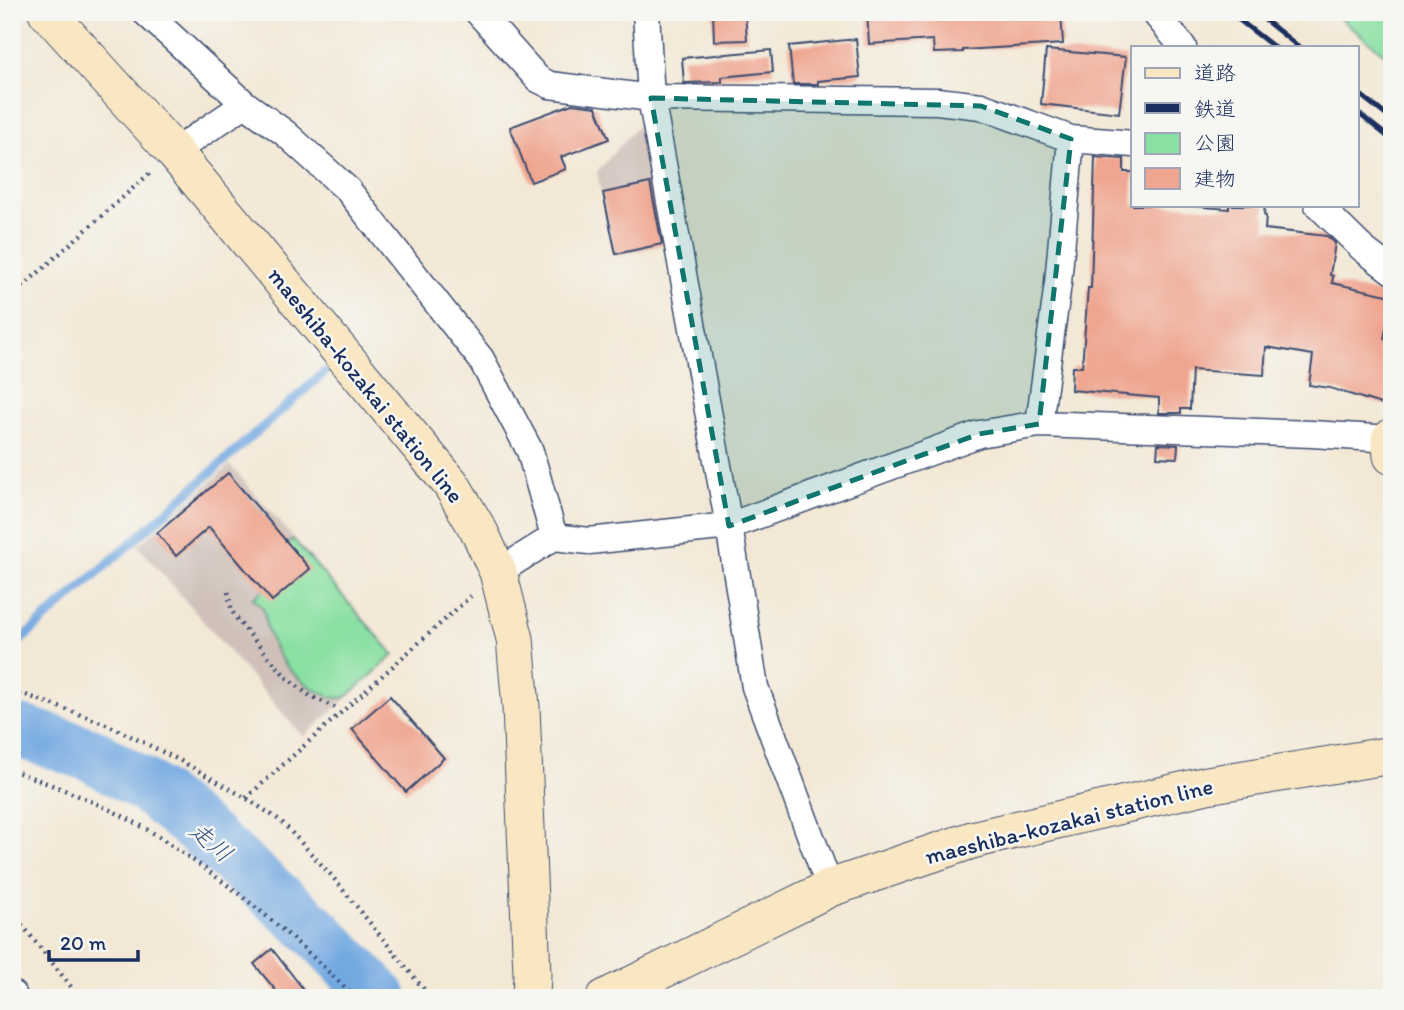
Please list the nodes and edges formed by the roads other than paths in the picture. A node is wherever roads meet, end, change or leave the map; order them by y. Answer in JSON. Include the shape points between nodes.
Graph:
{"nodes":[{"id":1,"x":47,"y":12,"type":"edge"},
{"id":2,"x":145,"y":12,"type":"edge"},
{"id":3,"x":478,"y":12,"type":"edge"},
{"id":4,"x":646,"y":12,"type":"edge"},
{"id":5,"x":1154,"y":12,"type":"edge"},
{"id":6,"x":1182,"y":46,"type":"edge"},
{"id":7,"x":651,"y":98,"type":"junction"},
{"id":8,"x":245,"y":104,"type":"junction"},
{"id":9,"x":1071,"y":139,"type":"junction"},
{"id":10,"x":1131,"y":144,"type":"edge"},
{"id":11,"x":174,"y":152,"type":"junction"},
{"id":12,"x":1319,"y":206,"type":"edge"},
{"id":13,"x":1392,"y":271,"type":"edge"},
{"id":14,"x":1039,"y":424,"type":"junction"},
{"id":15,"x":1391,"y":443,"type":"edge"},
{"id":16,"x":729,"y":526,"type":"junction"},
{"id":17,"x":554,"y":537,"type":"junction"},
{"id":18,"x":498,"y":572,"type":"junction"},
{"id":19,"x":1392,"y":755,"type":"edge"},
{"id":20,"x":830,"y":888,"type":"junction"},
{"id":21,"x":531,"y":998,"type":"edge"},
{"id":22,"x":605,"y":998,"type":"edge"}],
"edges":[{"from":1,"to":11,"type":"main road","name":"maeshiba-kozakai station line"},
{"from":2,"to":8,"type":"street"},
{"from":3,"to":7,"type":"street","via":[[538,79],[550,85]]},
{"from":4,"to":7,"type":"street"},
{"from":5,"to":6,"type":"street"},
{"from":7,"to":9,"type":"street","via":[[937,101],[981,106]]},
{"from":7,"to":16,"type":"street"},
{"from":8,"to":11,"type":"street"},
{"from":8,"to":17,"type":"street","via":[[348,190],[481,359],[530,451]]},
{"from":9,"to":10,"type":"street"},
{"from":9,"to":14,"type":"street"},
{"from":11,"to":18,"type":"main road","name":"maeshiba-kozakai station line","via":[[451,484]]},
{"from":12,"to":13,"type":"street"},
{"from":14,"to":15,"type":"street"},
{"from":14,"to":16,"type":"street","via":[[979,434]]},
{"from":16,"to":17,"type":"street","via":[[589,541]]},
{"from":16,"to":20,"type":"street","via":[[755,687]]},
{"from":17,"to":18,"type":"street"},
{"from":18,"to":21,"type":"main road","name":"maeshiba-kozakai station line","via":[[515,639]]},
{"from":19,"to":20,"type":"main road","name":"maeshiba-kozakai station line","via":[[1207,785],[972,840]]},
{"from":20,"to":22,"type":"main road","name":"maeshiba-kozakai station line"}]}
